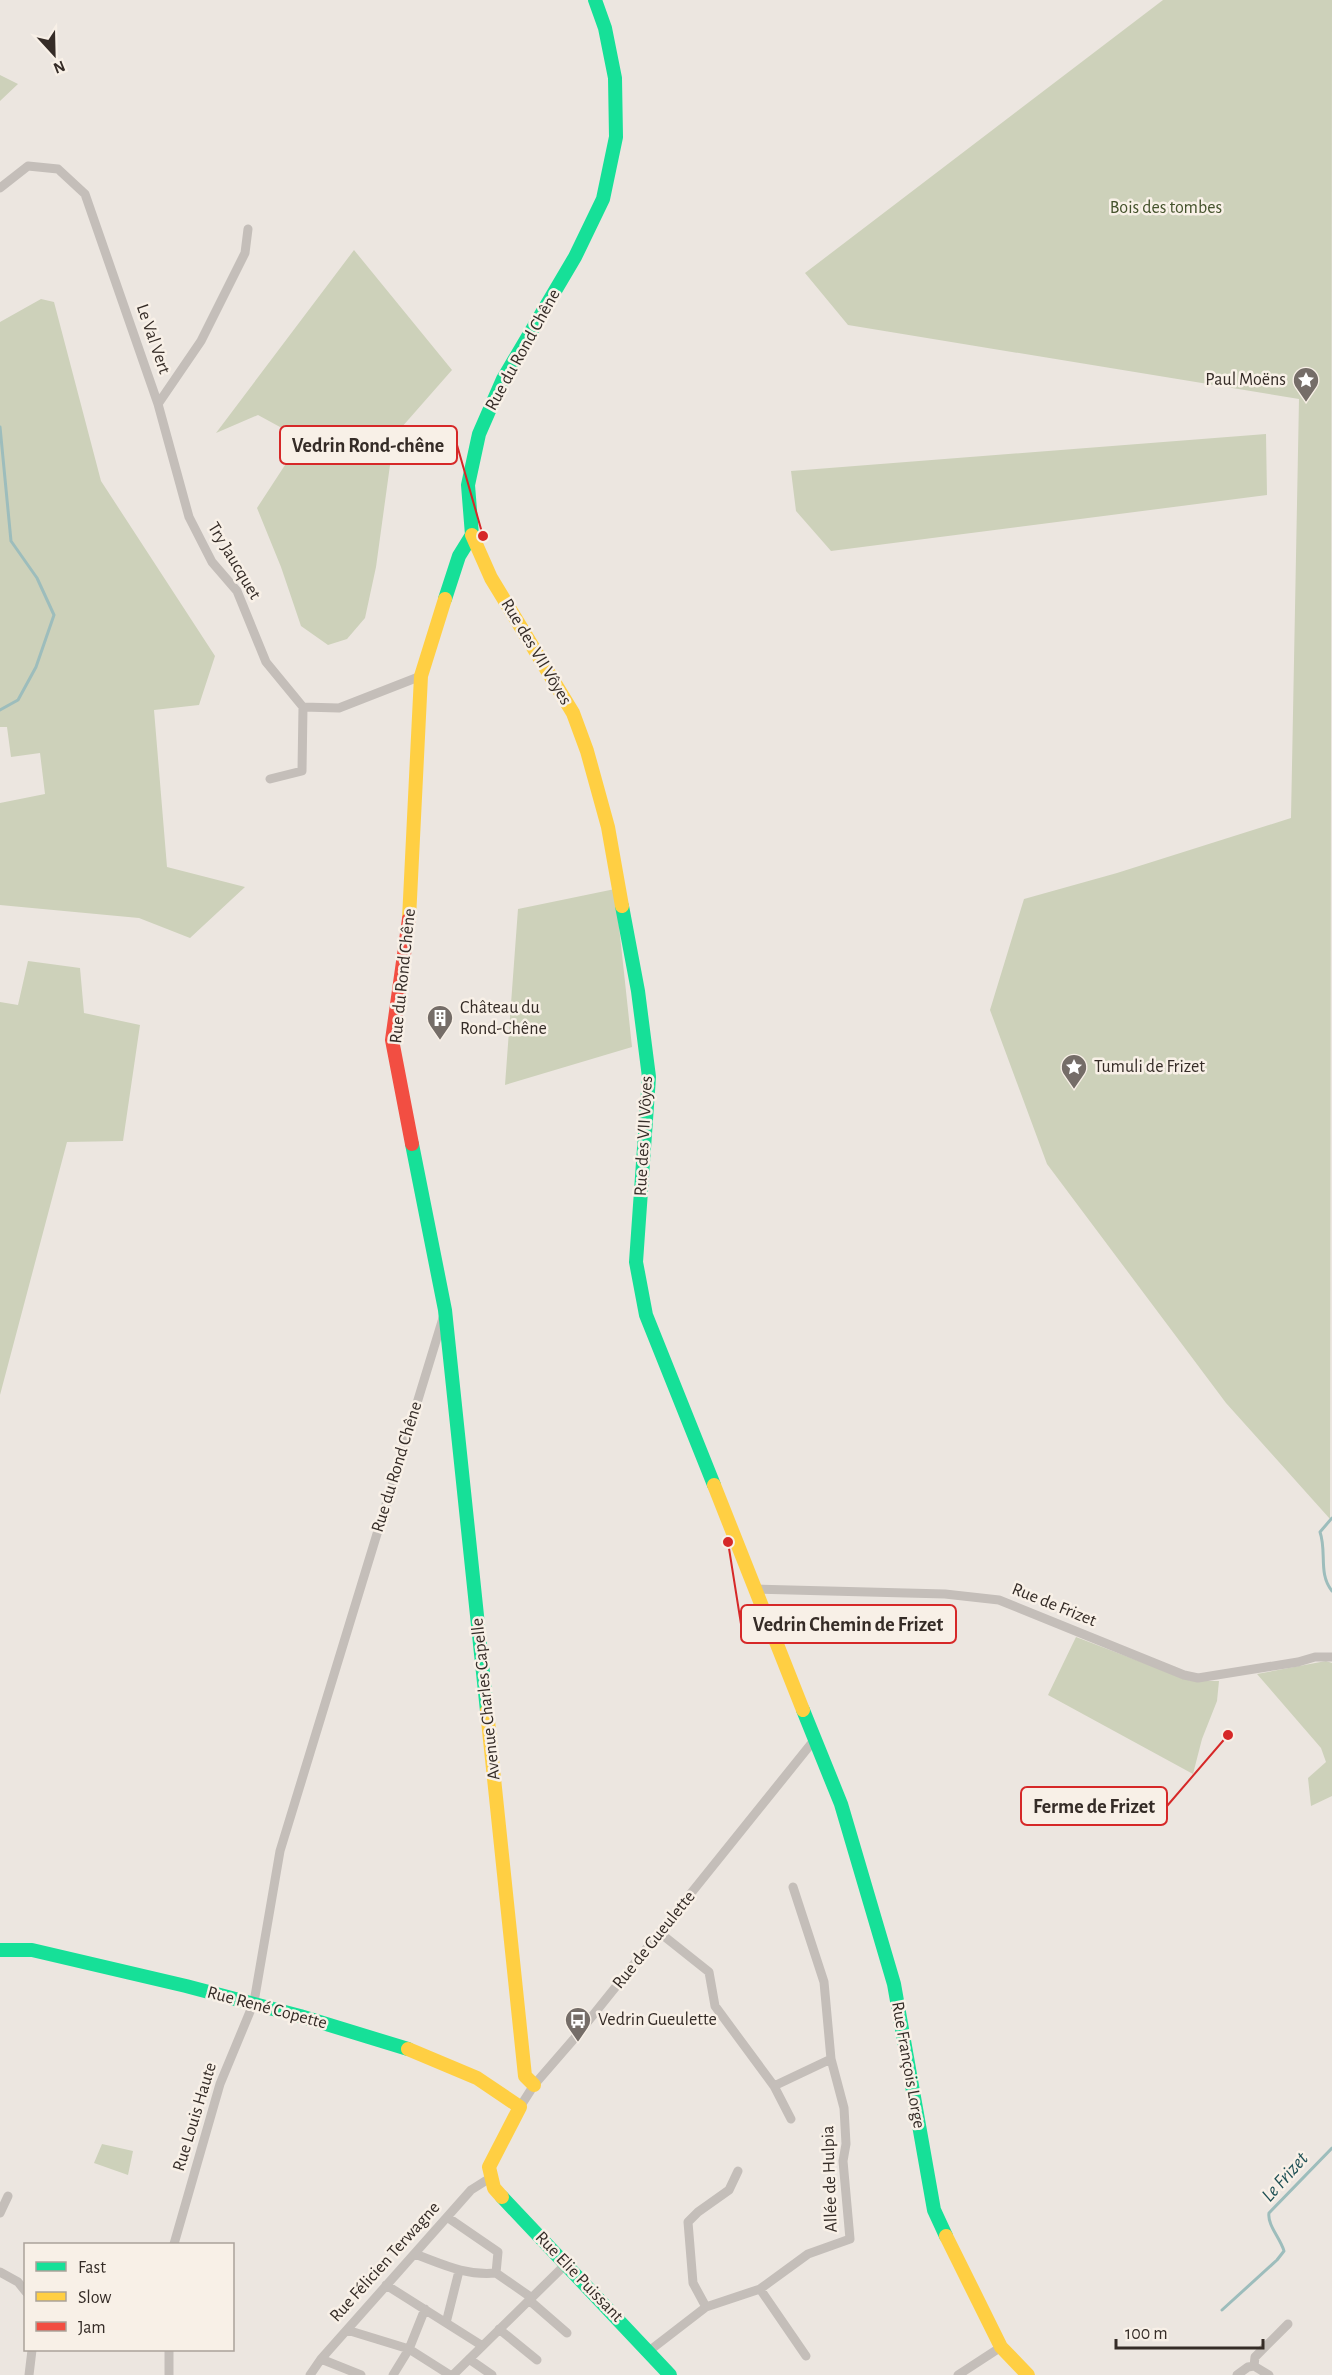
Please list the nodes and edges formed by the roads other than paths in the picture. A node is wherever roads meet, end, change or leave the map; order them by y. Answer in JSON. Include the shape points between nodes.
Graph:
{"nodes":[{"id":1,"x":595,"y":0,"type":"edge"},
{"id":2,"x":0,"y":188,"type":"edge"},
{"id":3,"x":248,"y":229,"type":"dead end"},
{"id":4,"x":158,"y":404,"type":"junction"},
{"id":5,"x":472,"y":535,"type":"junction"},
{"id":6,"x":421,"y":675,"type":"junction"},
{"id":7,"x":303,"y":707,"type":"junction"},
{"id":8,"x":270,"y":779,"type":"dead end"},
{"id":9,"x":445,"y":1310,"type":"junction"},
{"id":10,"x":755,"y":1590,"type":"junction"},
{"id":11,"x":1332,"y":1657,"type":"edge"},
{"id":12,"x":815,"y":1739,"type":"junction"},
{"id":13,"x":793,"y":1887,"type":"dead end"},
{"id":14,"x":660,"y":1933,"type":"junction"},
{"id":15,"x":0,"y":1950,"type":"edge"},
{"id":16,"x":254,"y":2002,"type":"junction"},
{"id":17,"x":831,"y":2059,"type":"junction"},
{"id":18,"x":534,"y":2085,"type":"junction"},
{"id":19,"x":774,"y":2086,"type":"junction"},
{"id":20,"x":520,"y":2107,"type":"junction"},
{"id":21,"x":791,"y":2119,"type":"dead end"},
{"id":22,"x":738,"y":2171,"type":"dead end"},
{"id":23,"x":490,"y":2178,"type":"junction"},
{"id":24,"x":8,"y":2196,"type":"dead end"},
{"id":25,"x":0,"y":2213,"type":"edge"},
{"id":26,"x":447,"y":2217,"type":"junction"},
{"id":27,"x":174,"y":2243,"type":"edge"},
{"id":28,"x":415,"y":2254,"type":"junction"},
{"id":29,"x":566,"y":2264,"type":"junction"},
{"id":30,"x":459,"y":2271,"type":"junction"},
{"id":31,"x":0,"y":2272,"type":"edge"},
{"id":32,"x":496,"y":2273,"type":"junction"},
{"id":33,"x":386,"y":2285,"type":"junction"},
{"id":34,"x":760,"y":2289,"type":"junction"},
{"id":35,"x":24,"y":2290,"type":"edge"},
{"id":36,"x":531,"y":2299,"type":"junction"},
{"id":37,"x":706,"y":2307,"type":"junction"},
{"id":38,"x":425,"y":2309,"type":"junction"},
{"id":39,"x":446,"y":2323,"type":"junction"},
{"id":40,"x":1288,"y":2324,"type":"dead end"},
{"id":41,"x":499,"y":2329,"type":"junction"},
{"id":42,"x":347,"y":2330,"type":"junction"},
{"id":43,"x":567,"y":2333,"type":"dead end"},
{"id":44,"x":481,"y":2345,"type":"junction"},
{"id":45,"x":1001,"y":2347,"type":"junction"},
{"id":46,"x":409,"y":2349,"type":"junction"},
{"id":47,"x":649,"y":2350,"type":"junction"},
{"id":48,"x":32,"y":2351,"type":"edge"},
{"id":49,"x":169,"y":2351,"type":"edge"},
{"id":50,"x":806,"y":2356,"type":"dead end"},
{"id":51,"x":321,"y":2359,"type":"junction"},
{"id":52,"x":469,"y":2359,"type":"junction"},
{"id":53,"x":537,"y":2360,"type":"dead end"},
{"id":54,"x":1254,"y":2366,"type":"junction"},
{"id":55,"x":29,"y":2375,"type":"edge"},
{"id":56,"x":169,"y":2375,"type":"edge"},
{"id":57,"x":310,"y":2375,"type":"edge"},
{"id":58,"x":361,"y":2375,"type":"edge"},
{"id":59,"x":393,"y":2375,"type":"edge"},
{"id":60,"x":452,"y":2375,"type":"edge"},
{"id":61,"x":492,"y":2375,"type":"edge"},
{"id":62,"x":670,"y":2375,"type":"edge"},
{"id":63,"x":958,"y":2375,"type":"edge"},
{"id":64,"x":1028,"y":2375,"type":"edge"},
{"id":65,"x":1237,"y":2375,"type":"edge"},
{"id":66,"x":1269,"y":2375,"type":"edge"}],
"edges":[{"from":1,"to":5,"type":"street","name":"Rue du Rond Chêne","via":[[615,78],[616,137],[603,199],[575,257],[504,379],[479,434],[468,485]]},
{"from":2,"to":4,"type":"street","name":"Le Val Vert","via":[[28,166],[58,169],[85,194]]},
{"from":3,"to":4,"type":"street","name":"Le Val Vert","via":[[245,254],[201,341]]},
{"from":4,"to":7,"type":"street","name":"Try Jaucquet","via":[[189,517],[212,562],[237,591],[266,662]]},
{"from":5,"to":6,"type":"street","name":"Rue du Rond Chêne","via":[[459,556]]},
{"from":5,"to":10,"type":"street","name":"Rue des VII Vôyes","via":[[491,578],[573,713],[608,828],[638,991],[649,1077],[636,1262],[646,1315]]},
{"from":6,"to":7,"type":"street","via":[[339,708]]},
{"from":6,"to":9,"type":"street","name":"Rue du Rond Chêne","via":[[410,913],[392,1040]]},
{"from":7,"to":8,"type":"street","via":[[302,771]]},
{"from":9,"to":16,"type":"street","name":"Rue du Rond Chêne","via":[[280,1851]]},
{"from":9,"to":18,"type":"street","name":"Avenue Charles Capelle","via":[[525,2076]]},
{"from":10,"to":11,"type":"street","name":"Rue de Frizet","via":[[945,1594],[999,1600],[1198,1678]]},
{"from":10,"to":12,"type":"street","name":"Rue des VII Vôyes"},
{"from":12,"to":14,"type":"street","name":"Rue de Gueulette"},
{"from":12,"to":45,"type":"street","name":"Rue François Lorge","via":[[841,1804],[894,1984],[934,2210]]},
{"from":13,"to":17,"type":"street","via":[[824,1982]]},
{"from":14,"to":18,"type":"street","name":"Rue de Gueulette"},
{"from":14,"to":19,"type":"street","via":[[709,1972],[715,2007]]},
{"from":15,"to":16,"type":"street","name":"Rue René Copette","via":[[32,1950]]},
{"from":16,"to":20,"type":"street","name":"Rue René Copette","via":[[428,2055],[494,2086]]},
{"from":16,"to":27,"type":"street","name":"Rue Louis Haute","via":[[220,2084]]},
{"from":17,"to":19,"type":"street"},
{"from":17,"to":34,"type":"street","name":"Allée de Hulpia","via":[[844,2108],[843,2161],[850,2239],[808,2254]]},
{"from":18,"to":20,"type":"street","name":"Rue de Gueulette"},
{"from":19,"to":21,"type":"street"},
{"from":20,"to":23,"type":"street","name":"Rue de Gueulette","via":[[489,2166]]},
{"from":22,"to":37,"type":"street","via":[[729,2190],[688,2222],[693,2283]]},
{"from":23,"to":26,"type":"street","name":"Rue Félicien Terwagne","via":[[471,2190]]},
{"from":23,"to":29,"type":"street","name":"Rue Elie Puissant","via":[[494,2188]]},
{"from":24,"to":25,"type":"street"},
{"from":26,"to":28,"type":"street","name":"Rue Félicien Terwagne"},
{"from":26,"to":32,"type":"street","via":[[498,2252]]},
{"from":28,"to":30,"type":"street"},
{"from":28,"to":33,"type":"street","name":"Rue Félicien Terwagne"},
{"from":29,"to":36,"type":"street"},
{"from":29,"to":47,"type":"street","name":"Rue Elie Puissant"},
{"from":30,"to":32,"type":"street"},
{"from":30,"to":39,"type":"street"},
{"from":31,"to":35,"type":"street"},
{"from":32,"to":36,"type":"street"},
{"from":33,"to":38,"type":"street"},
{"from":33,"to":42,"type":"street","name":"Rue Félicien Terwagne"},
{"from":34,"to":37,"type":"street","name":"Allée de Hulpia"},
{"from":34,"to":50,"type":"street"},
{"from":36,"to":41,"type":"street"},
{"from":36,"to":43,"type":"street"},
{"from":37,"to":47,"type":"street","name":"Allée de Hulpia"},
{"from":38,"to":39,"type":"street"},
{"from":38,"to":46,"type":"street"},
{"from":39,"to":44,"type":"street"},
{"from":40,"to":54,"type":"street","via":[[1255,2357]]},
{"from":41,"to":44,"type":"street"},
{"from":41,"to":53,"type":"street"},
{"from":42,"to":46,"type":"street"},
{"from":42,"to":51,"type":"street","name":"Rue Félicien Terwagne"},
{"from":44,"to":52,"type":"street"},
{"from":45,"to":63,"type":"street"},
{"from":45,"to":64,"type":"street","name":"Rue François Lorge"},
{"from":46,"to":59,"type":"street"},
{"from":46,"to":60,"type":"street"},
{"from":47,"to":62,"type":"street","name":"Rue Elie Puissant"},
{"from":48,"to":55,"type":"street"},
{"from":49,"to":56,"type":"street"},
{"from":51,"to":57,"type":"street","name":"Rue Félicien Terwagne"},
{"from":51,"to":58,"type":"street"},
{"from":52,"to":60,"type":"street"},
{"from":52,"to":61,"type":"street"},
{"from":54,"to":65,"type":"street"},
{"from":54,"to":66,"type":"street"}]}
